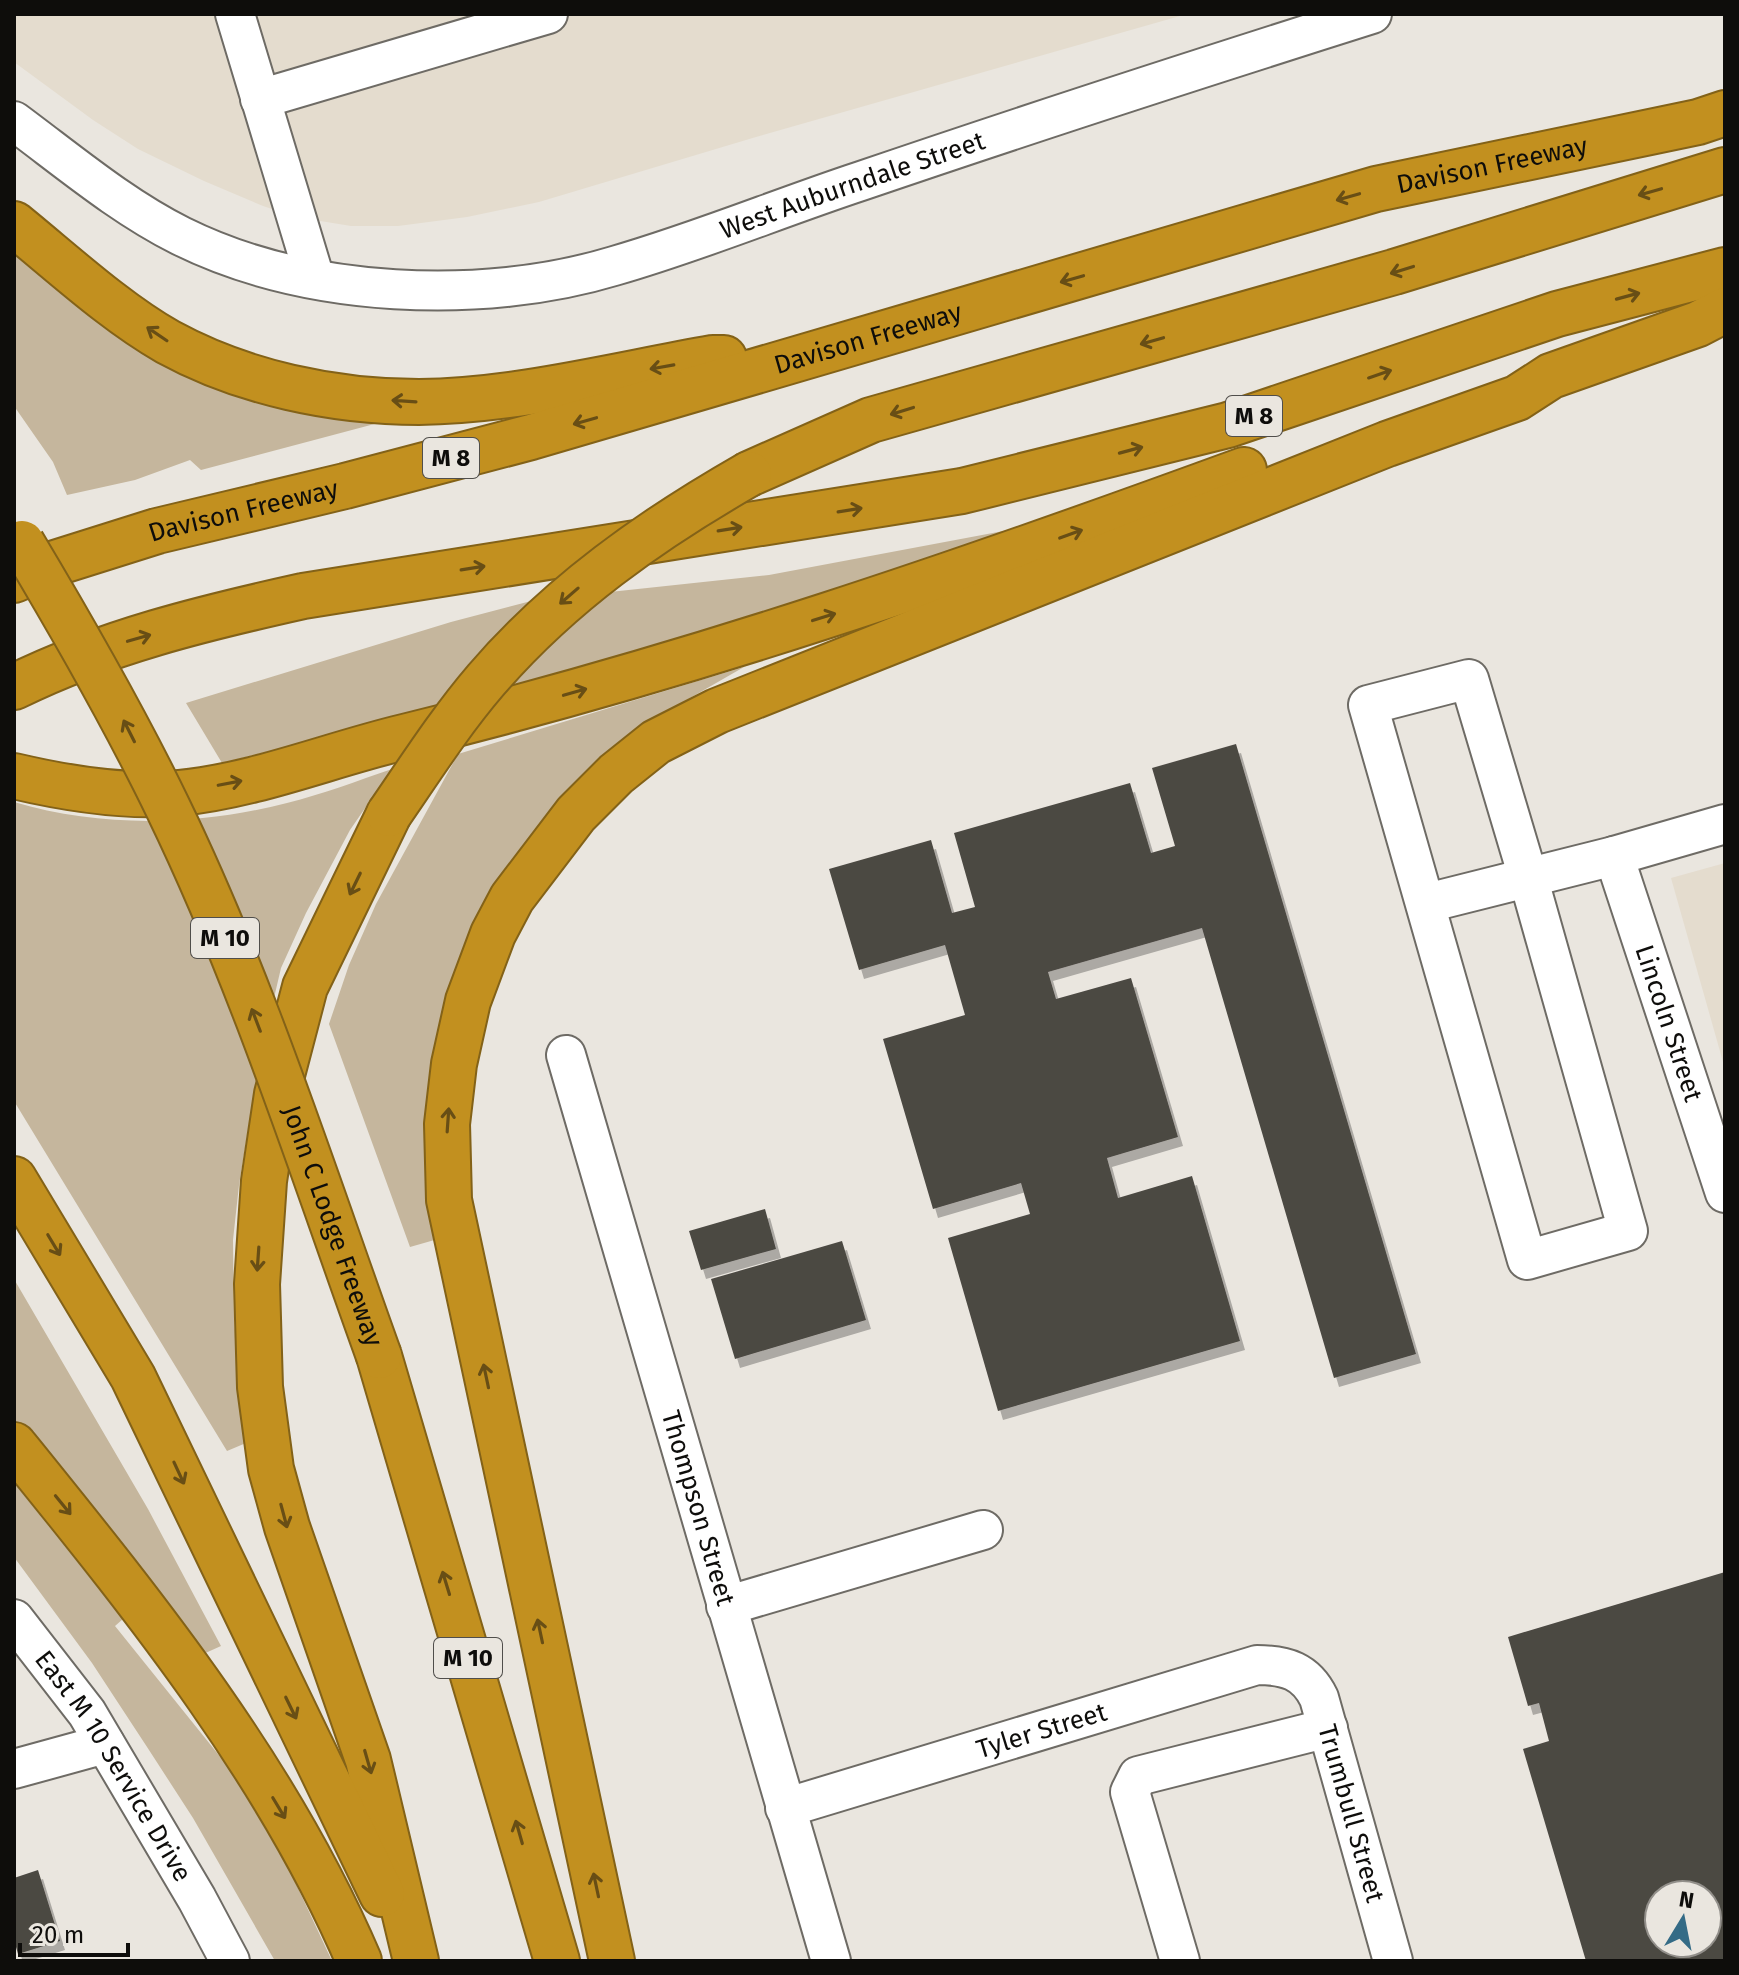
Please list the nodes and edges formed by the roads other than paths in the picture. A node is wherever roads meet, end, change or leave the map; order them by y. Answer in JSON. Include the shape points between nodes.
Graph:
{"nodes":[{"id":1,"x":235,"y":14,"type":"edge"},
{"id":2,"x":548,"y":14,"type":"edge"},
{"id":3,"x":1372,"y":14,"type":"edge"},
{"id":4,"x":260,"y":99,"type":"junction"},
{"id":5,"x":1725,"y":113,"type":"edge"},
{"id":6,"x":14,"y":121,"type":"edge"},
{"id":7,"x":1725,"y":170,"type":"edge"},
{"id":8,"x":14,"y":224,"type":"edge"},
{"id":9,"x":1725,"y":270,"type":"edge"},
{"id":10,"x":320,"y":280,"type":"junction"},
{"id":11,"x":1725,"y":310,"type":"edge"},
{"id":12,"x":795,"y":361,"type":"junction"},
{"id":13,"x":1551,"y":376,"type":"junction"},
{"id":14,"x":17,"y":551,"type":"edge"},
{"id":15,"x":14,"y":687,"type":"edge"},
{"id":16,"x":14,"y":776,"type":"edge"},
{"id":17,"x":1725,"y":824,"type":"edge"},
{"id":18,"x":1614,"y":856,"type":"junction"},
{"id":19,"x":1528,"y":877,"type":"junction"},
{"id":20,"x":1427,"y":903,"type":"junction"},
{"id":21,"x":566,"y":1055,"type":"dead end"},
{"id":22,"x":14,"y":1179,"type":"edge"},
{"id":23,"x":1725,"y":1193,"type":"edge"},
{"id":24,"x":14,"y":1445,"type":"edge"},
{"id":25,"x":983,"y":1530,"type":"dead end"},
{"id":26,"x":726,"y":1606,"type":"junction"},
{"id":27,"x":14,"y":1619,"type":"edge"},
{"id":28,"x":1299,"y":1672,"type":"joint"},
{"id":29,"x":1328,"y":1728,"type":"junction"},
{"id":30,"x":105,"y":1744,"type":"junction"},
{"id":31,"x":14,"y":1769,"type":"edge"},
{"id":32,"x":785,"y":1808,"type":"junction"},
{"id":33,"x":230,"y":1961,"type":"edge"},
{"id":34,"x":359,"y":1961,"type":"edge"},
{"id":35,"x":415,"y":1961,"type":"edge"},
{"id":36,"x":557,"y":1961,"type":"edge"},
{"id":37,"x":612,"y":1961,"type":"edge"},
{"id":38,"x":831,"y":1961,"type":"edge"},
{"id":39,"x":1180,"y":1961,"type":"edge"},
{"id":40,"x":1393,"y":1961,"type":"edge"}],
"edges":[{"from":1,"to":4,"type":"street"},
{"from":2,"to":4,"type":"street"},
{"from":3,"to":10,"type":"street","name":"West Auburndale Street","via":[[612,267],[466,290],[402,291]]},
{"from":4,"to":10,"type":"street"},
{"from":5,"to":12,"type":"highway","name":"Davison Freeway","number":"M 8","one_way":true,"via":[[1376,189]]},
{"from":6,"to":10,"type":"street","name":"West Auburndale Street","via":[[122,202],[182,237],[274,270]]},
{"from":7,"to":35,"type":"highway","one_way":true,"bridge":true,"via":[[1394,272],[871,420],[749,474],[663,524],[538,624],[485,681],[389,814],[305,987],[277,1094],[257,1284],[260,1387],[271,1469],[368,1760]]},
{"from":12,"to":8,"type":"highway","one_way":true,"via":[[713,358],[504,395],[419,402],[346,397],[269,382],[207,362],[166,341]]},
{"from":15,"to":9,"type":"highway","number":"M 8","one_way":true,"via":[[126,642],[303,596],[946,494],[1105,457],[1228,425],[1557,314]]},
{"from":11,"to":13,"type":"highway"},
{"from":12,"to":14,"type":"highway","name":"Davison Freeway","number":"M 8","one_way":true,"via":[[531,437],[157,531],[49,565]]},
{"from":16,"to":13,"type":"highway","one_way":true,"via":[[104,792],[179,793],[271,776],[831,615],[1512,377]]},
{"from":37,"to":13,"type":"highway","one_way":true,"via":[[449,1200],[447,1124],[454,1064],[468,1001],[512,898],[576,814],[616,774],[656,742],[717,711],[1387,444],[1517,398]]},
{"from":36,"to":14,"type":"highway","name":"John C Lodge Freeway","number":"M 10","one_way":true,"bridge":true,"via":[[379,1356],[227,943],[181,836],[97,669]]},
{"from":17,"to":18,"type":"street"},
{"from":18,"to":19,"type":"street"},
{"from":18,"to":23,"type":"street","name":"Lincoln Street"},
{"from":19,"to":20,"type":"street"},
{"from":19,"to":20,"type":"street","via":[[1469,679],[1455,682],[1368,705]]},
{"from":19,"to":20,"type":"street","via":[[1628,1231],[1527,1260]]},
{"from":21,"to":26,"type":"street","name":"Thompson Street"},
{"from":22,"to":35,"type":"highway","one_way":true,"via":[[133,1377]]},
{"from":24,"to":34,"type":"highway","one_way":true,"via":[[119,1574],[221,1713],[298,1839]]},
{"from":25,"to":26,"type":"street"},
{"from":26,"to":32,"type":"street","name":"Thompson Street"},
{"from":27,"to":30,"type":"street","name":"East M 10 Service Drive"},
{"from":28,"to":29,"type":"street","name":"Trumbull Street","via":[[1312,1683]]},
{"from":28,"to":32,"type":"street","name":"Tyler Street","via":[[1257,1665]]},
{"from":29,"to":39,"type":"street","via":[[1138,1776],[1130,1792]]},
{"from":29,"to":40,"type":"street","name":"Trumbull Street"},
{"from":30,"to":31,"type":"street"},
{"from":30,"to":33,"type":"street","name":"East M 10 Service Drive"},
{"from":32,"to":38,"type":"street","name":"Thompson Street"}]}
